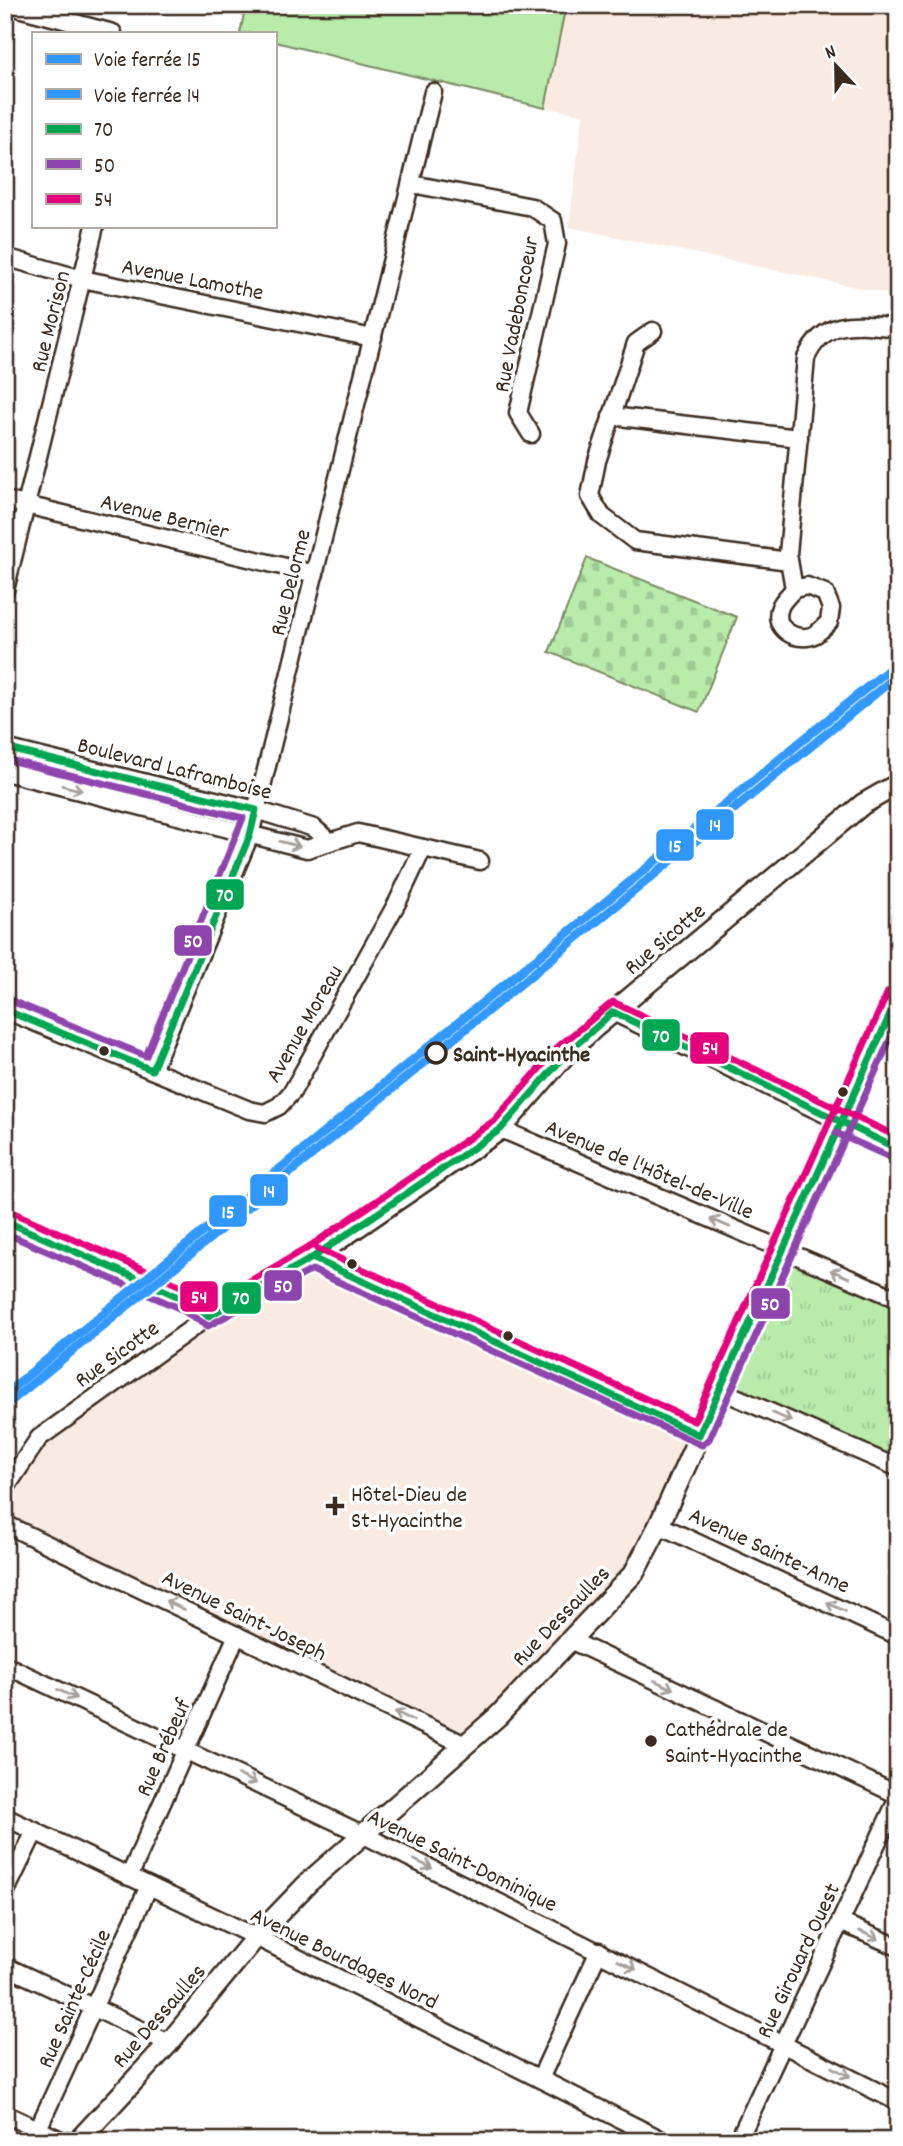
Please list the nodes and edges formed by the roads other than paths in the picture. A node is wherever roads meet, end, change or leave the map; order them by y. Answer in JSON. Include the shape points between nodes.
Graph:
{"nodes":[{"id":1,"x":7,"y":5,"type":"edge"},
{"id":2,"x":109,"y":32,"type":"edge"},
{"id":3,"x":433,"y":92,"type":"dead end"},
{"id":4,"x":412,"y":184,"type":"junction"},
{"id":5,"x":95,"y":228,"type":"edge"},
{"id":6,"x":5,"y":257,"type":"edge"},
{"id":7,"x":82,"y":279,"type":"junction"},
{"id":8,"x":898,"y":328,"type":"edge"},
{"id":9,"x":653,"y":331,"type":"dead end"},
{"id":10,"x":373,"y":338,"type":"junction"},
{"id":11,"x":611,"y":416,"type":"junction"},
{"id":12,"x":531,"y":434,"type":"dead end"},
{"id":13,"x":799,"y":438,"type":"junction"},
{"id":14,"x":5,"y":500,"type":"edge"},
{"id":15,"x":26,"y":505,"type":"junction"},
{"id":16,"x":789,"y":561,"type":"junction"},
{"id":17,"x":315,"y":574,"type":"junction"},
{"id":18,"x":794,"y":589,"type":"dead end"},
{"id":19,"x":5,"y":590,"type":"edge"},
{"id":20,"x":5,"y":748,"type":"edge"},
{"id":21,"x":5,"y":772,"type":"edge"},
{"id":22,"x":145,"y":783,"type":"junction"},
{"id":23,"x":898,"y":784,"type":"edge"},
{"id":24,"x":139,"y":805,"type":"junction"},
{"id":25,"x":257,"y":810,"type":"junction"},
{"id":26,"x":250,"y":835,"type":"junction"},
{"id":27,"x":328,"y":840,"type":"junction"},
{"id":28,"x":423,"y":848,"type":"junction"},
{"id":29,"x":480,"y":861,"type":"dead end"},
{"id":30,"x":898,"y":996,"type":"edge"},
{"id":31,"x":5,"y":1010,"type":"edge"},
{"id":32,"x":613,"y":1012,"type":"junction"},
{"id":33,"x":152,"y":1070,"type":"junction"},
{"id":34,"x":840,"y":1123,"type":"junction"},
{"id":35,"x":501,"y":1129,"type":"junction"},
{"id":36,"x":898,"y":1149,"type":"edge"},
{"id":37,"x":5,"y":1221,"type":"edge"},
{"id":38,"x":783,"y":1249,"type":"junction"},
{"id":39,"x":312,"y":1258,"type":"junction"},
{"id":40,"x":898,"y":1299,"type":"edge"},
{"id":41,"x":209,"y":1316,"type":"junction"},
{"id":42,"x":720,"y":1390,"type":"junction"},
{"id":43,"x":699,"y":1436,"type":"junction"},
{"id":44,"x":898,"y":1468,"type":"edge"},
{"id":45,"x":5,"y":1489,"type":"edge"},
{"id":46,"x":5,"y":1524,"type":"edge"},
{"id":47,"x":659,"y":1525,"type":"junction"},
{"id":48,"x":237,"y":1635,"type":"junction"},
{"id":49,"x":898,"y":1636,"type":"edge"},
{"id":50,"x":570,"y":1640,"type":"junction"},
{"id":51,"x":5,"y":1665,"type":"edge"},
{"id":52,"x":465,"y":1745,"type":"junction"},
{"id":53,"x":186,"y":1750,"type":"junction"},
{"id":54,"x":898,"y":1797,"type":"edge"},
{"id":55,"x":5,"y":1817,"type":"edge"},
{"id":56,"x":36,"y":1832,"type":"junction"},
{"id":57,"x":362,"y":1834,"type":"junction"},
{"id":58,"x":129,"y":1877,"type":"junction"},
{"id":59,"x":149,"y":1886,"type":"junction"},
{"id":60,"x":5,"y":1893,"type":"edge"},
{"id":61,"x":840,"y":1922,"type":"junction"},
{"id":62,"x":256,"y":1937,"type":"junction"},
{"id":63,"x":898,"y":1947,"type":"edge"},
{"id":64,"x":599,"y":1951,"type":"junction"},
{"id":65,"x":5,"y":1966,"type":"edge"},
{"id":66,"x":94,"y":2007,"type":"junction"},
{"id":67,"x":169,"y":2043,"type":"junction"},
{"id":68,"x":783,"y":2043,"type":"junction"},
{"id":69,"x":541,"y":2079,"type":"junction"},
{"id":70,"x":898,"y":2102,"type":"edge"},
{"id":71,"x":5,"y":2114,"type":"edge"},
{"id":72,"x":38,"y":2129,"type":"junction"},
{"id":73,"x":63,"y":2141,"type":"edge"},
{"id":74,"x":78,"y":2141,"type":"edge"},
{"id":75,"x":664,"y":2141,"type":"edge"},
{"id":76,"x":738,"y":2141,"type":"edge"}],
"edges":[{"from":1,"to":2,"type":"street"},
{"from":3,"to":4,"type":"street","name":"Rue Delorme"},
{"from":4,"to":10,"type":"street","name":"Rue Delorme"},
{"from":4,"to":12,"type":"street","name":"Rue Vadeboncoeur","via":[[531,207],[554,221],[556,244],[518,413]]},
{"from":5,"to":7,"type":"street","name":"Rue Morison"},
{"from":6,"to":7,"type":"street","name":"Avenue Lamothe"},
{"from":7,"to":10,"type":"street","name":"Avenue Lamothe"},
{"from":7,"to":15,"type":"street","name":"Rue Morison"},
{"from":8,"to":13,"type":"street","via":[[843,325],[825,331],[813,342],[806,358]]},
{"from":9,"to":11,"type":"street","via":[[636,344]]},
{"from":10,"to":17,"type":"street","name":"Rue Delorme"},
{"from":11,"to":13,"type":"street"},
{"from":11,"to":16,"type":"street","via":[[590,496],[602,516],[635,541]]},
{"from":13,"to":16,"type":"street"},
{"from":14,"to":15,"type":"street","name":"Avenue Bernier"},
{"from":15,"to":17,"type":"street","name":"Avenue Bernier"},
{"from":15,"to":19,"type":"street","name":"Rue Morison"},
{"from":16,"to":18,"type":"street"},
{"from":17,"to":25,"type":"street","name":"Rue Delorme"},
{"from":20,"to":22,"type":"street","name":"Boulevard Laframboise"},
{"from":21,"to":24,"type":"street","name":"Boulevard Laframboise","one_way":true},
{"from":22,"to":24,"type":"street"},
{"from":22,"to":25,"type":"street","name":"Boulevard Laframboise"},
{"from":23,"to":32,"type":"main road","name":"Rue Sicotte","via":[[863,804]]},
{"from":24,"to":26,"type":"street","name":"Boulevard Laframboise"},
{"from":25,"to":26,"type":"street","name":"Rue Delorme"},
{"from":25,"to":27,"type":"street","name":"Boulevard Laframboise","via":[[314,828]]},
{"from":26,"to":27,"type":"street","name":"Boulevard Laframboise","one_way":true,"via":[[307,849]]},
{"from":26,"to":33,"type":"street","name":"Rue Delorme"},
{"from":27,"to":28,"type":"street","name":"Boulevard Laframboise","via":[[358,833]]},
{"from":28,"to":29,"type":"street","name":"Boulevard Laframboise"},
{"from":28,"to":33,"type":"street","name":"Avenue Moreau","via":[[310,1062],[279,1106],[265,1113],[249,1110]]},
{"from":30,"to":34,"type":"main road","name":"Rue Dessaulles"},
{"from":31,"to":33,"type":"street","name":"Avenue Moreau"},
{"from":32,"to":34,"type":"street"},
{"from":32,"to":35,"type":"main road","name":"Rue Sicotte","via":[[566,1054]]},
{"from":34,"to":36,"type":"street"},
{"from":34,"to":38,"type":"main road","name":"Rue Dessaulles"},
{"from":38,"to":35,"type":"street","name":"Avenue de l'Hôtel-de-Ville","one_way":true},
{"from":35,"to":39,"type":"main road","name":"Rue Sicotte"},
{"from":37,"to":41,"type":"main road","via":[[184,1299]]},
{"from":40,"to":38,"type":"street","name":"Avenue de l'Hôtel-de-Ville","one_way":true},
{"from":38,"to":42,"type":"main road","name":"Rue Dessaulles"},
{"from":39,"to":41,"type":"main road","name":"Rue Sicotte"},
{"from":39,"to":43,"type":"street"},
{"from":41,"to":45,"type":"street","name":"Rue Sicotte","via":[[39,1438]]},
{"from":42,"to":43,"type":"main road","name":"Rue Dessaulles"},
{"from":42,"to":44,"type":"street","one_way":true},
{"from":43,"to":47,"type":"main road","name":"Rue Dessaulles"},
{"from":48,"to":46,"type":"street","name":"Avenue Saint-Joseph","one_way":true},
{"from":49,"to":47,"type":"street","name":"Avenue Sainte-Anne","one_way":true},
{"from":47,"to":50,"type":"main road","name":"Rue Dessaulles","via":[[634,1573]]},
{"from":52,"to":48,"type":"street","name":"Avenue Saint-Joseph","one_way":true},
{"from":48,"to":53,"type":"street","name":"Rue Brébeuf"},
{"from":50,"to":52,"type":"main road","name":"Rue Dessaulles"},
{"from":50,"to":54,"type":"street","one_way":true},
{"from":51,"to":53,"type":"street","name":"Avenue Saint-Dominique","one_way":true},
{"from":52,"to":57,"type":"main road","name":"Rue Dessaulles"},
{"from":53,"to":57,"type":"street","name":"Avenue Saint-Dominique","one_way":true},
{"from":53,"to":58,"type":"street","name":"Rue Brébeuf"},
{"from":54,"to":61,"type":"street","name":"Rue Girouard Ouest"},
{"from":55,"to":56,"type":"street","name":"Avenue Bourdages Nord"},
{"from":56,"to":58,"type":"street","name":"Avenue Bourdages Nord"},
{"from":56,"to":60,"type":"street"},
{"from":57,"to":62,"type":"main road","name":"Rue Dessaulles"},
{"from":57,"to":64,"type":"street","name":"Avenue Saint-Dominique","one_way":true},
{"from":58,"to":59,"type":"street","name":"Avenue Bourdages Nord"},
{"from":59,"to":62,"type":"street","name":"Avenue Bourdages Nord"},
{"from":59,"to":66,"type":"street","name":"Rue Sainte-Cécile"},
{"from":61,"to":63,"type":"street","one_way":true},
{"from":61,"to":68,"type":"street","name":"Rue Girouard Ouest"},
{"from":62,"to":67,"type":"main road","name":"Rue Dessaulles"},
{"from":62,"to":69,"type":"street","name":"Avenue Bourdages Nord"},
{"from":64,"to":68,"type":"street","name":"Avenue Saint-Dominique","one_way":true},
{"from":64,"to":69,"type":"street"},
{"from":65,"to":66,"type":"street"},
{"from":66,"to":67,"type":"street"},
{"from":66,"to":72,"type":"street","name":"Rue Sainte-Cécile"},
{"from":67,"to":74,"type":"main road","name":"Rue Dessaulles"},
{"from":68,"to":70,"type":"street","name":"Avenue Saint-Dominique","one_way":true},
{"from":68,"to":76,"type":"street","name":"Rue Girouard Ouest"},
{"from":69,"to":75,"type":"street","name":"Avenue Bourdages Nord"},
{"from":71,"to":72,"type":"street"},
{"from":72,"to":73,"type":"street"}]}
